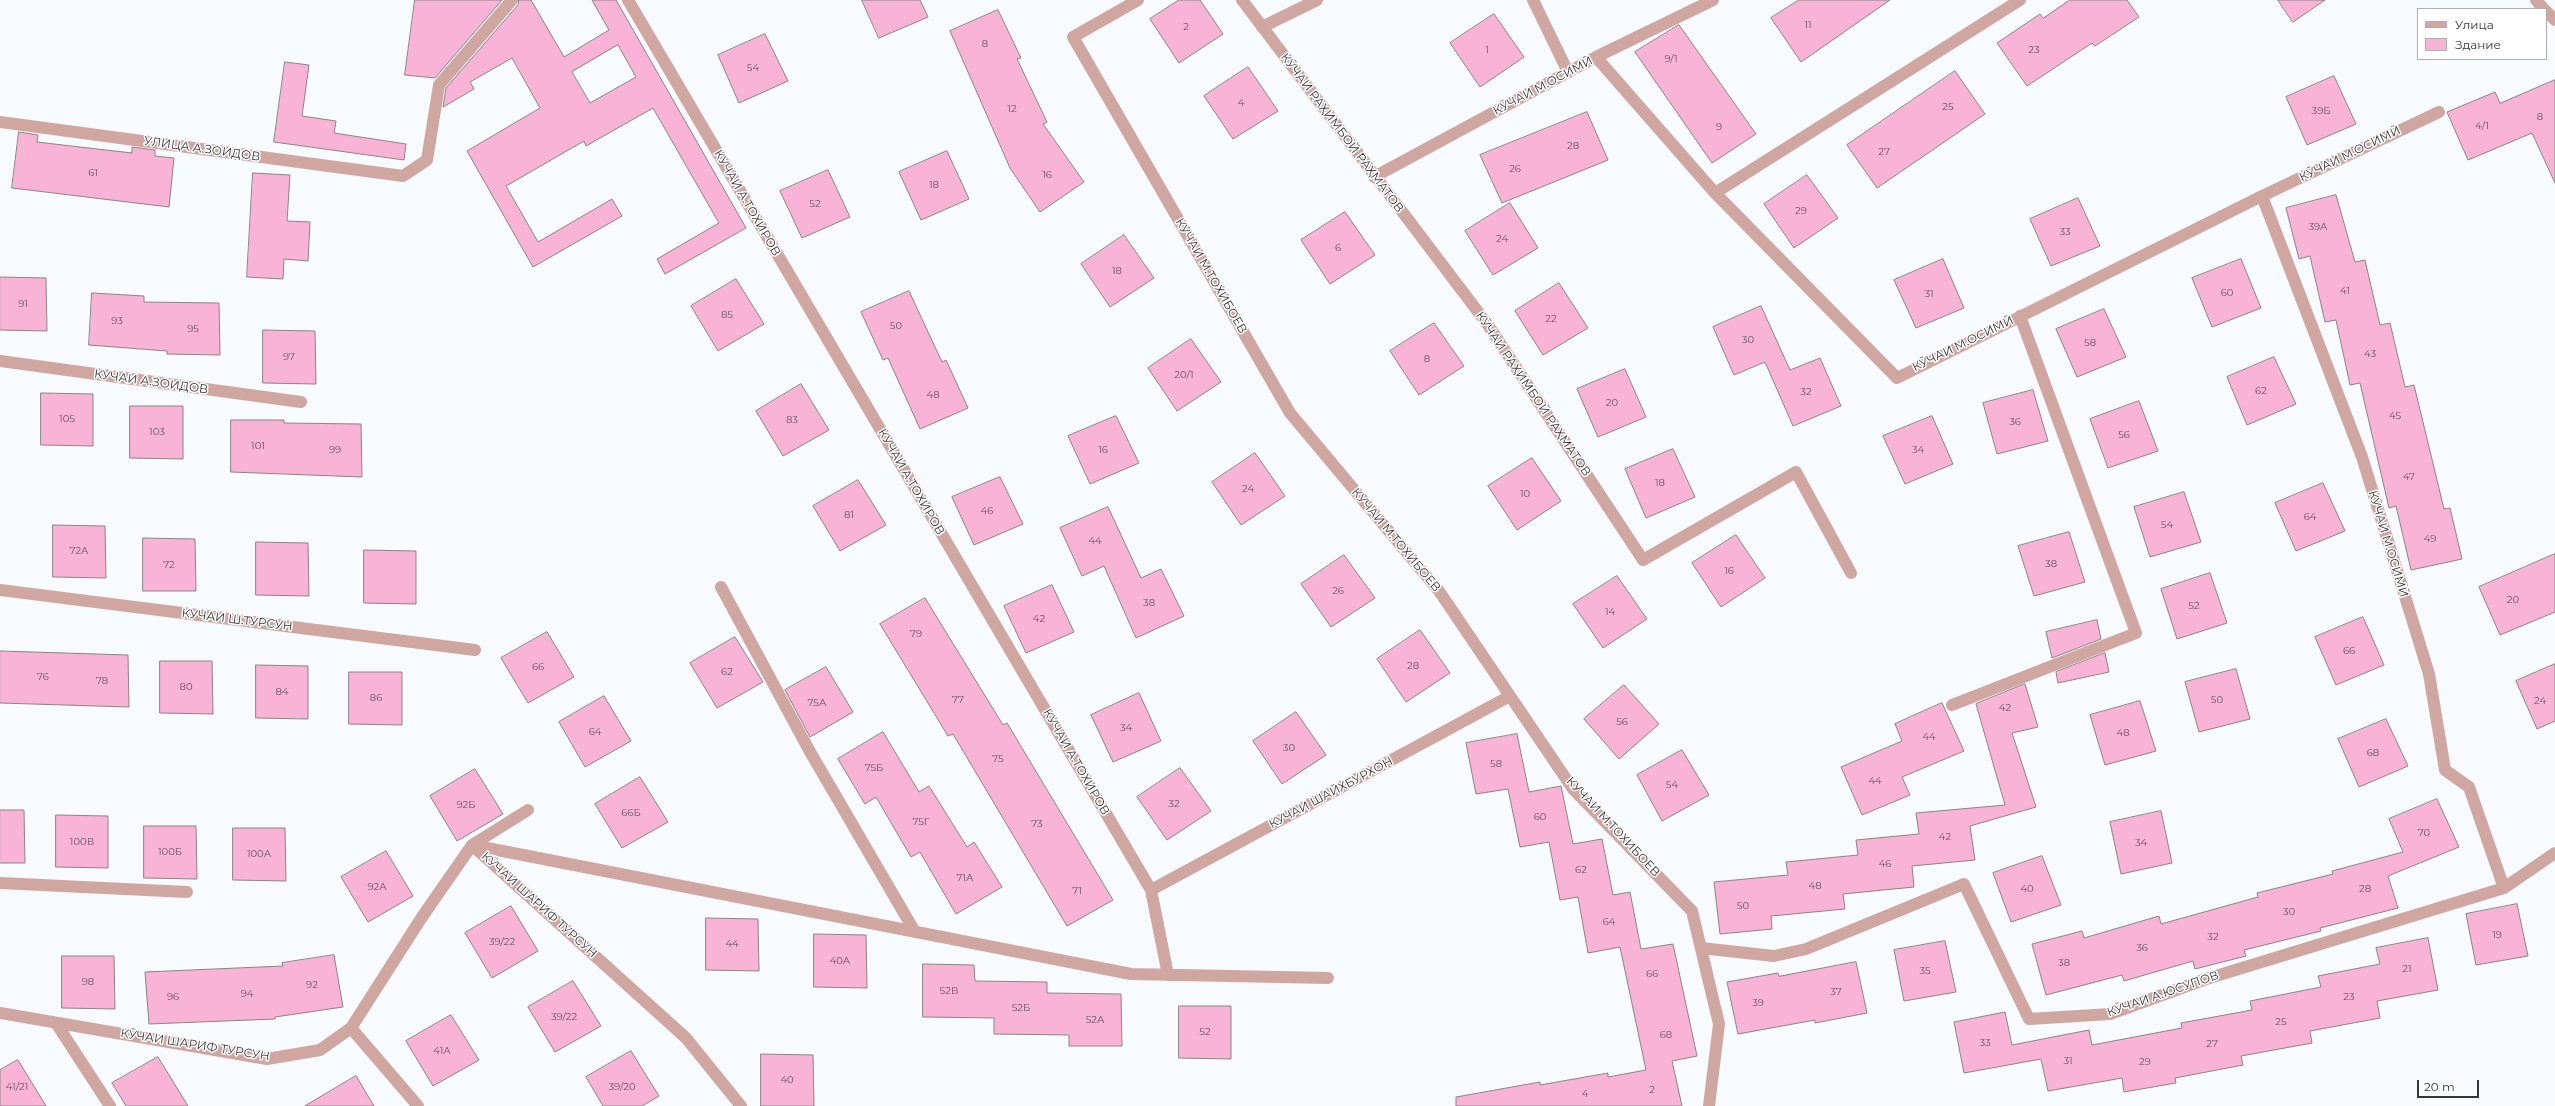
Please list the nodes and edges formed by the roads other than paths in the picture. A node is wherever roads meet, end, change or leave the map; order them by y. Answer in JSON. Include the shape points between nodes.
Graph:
{"nodes":[{"id":1,"x":512,"y":0,"type":"edge"},
{"id":2,"x":628,"y":0,"type":"edge"},
{"id":3,"x":1138,"y":0,"type":"edge"},
{"id":4,"x":1242,"y":0,"type":"edge"},
{"id":5,"x":1318,"y":0,"type":"edge"},
{"id":6,"x":1533,"y":0,"type":"edge"},
{"id":7,"x":1713,"y":0,"type":"edge"},
{"id":8,"x":2020,"y":0,"type":"edge"},
{"id":9,"x":2536,"y":0,"type":"edge"},
{"id":10,"x":2543,"y":8,"type":"edge"},
{"id":11,"x":2547,"y":12,"type":"edge"},
{"id":12,"x":2555,"y":20,"type":"edge"},
{"id":13,"x":1262,"y":27,"type":"junction"},
{"id":14,"x":1596,"y":57,"type":"junction"},
{"id":15,"x":1568,"y":72,"type":"junction"},
{"id":16,"x":2439,"y":112,"type":"dead end"},
{"id":17,"x":0,"y":122,"type":"edge"},
{"id":18,"x":1374,"y":177,"type":"junction"},
{"id":19,"x":1715,"y":193,"type":"junction"},
{"id":20,"x":2262,"y":196,"type":"junction"},
{"id":21,"x":2020,"y":316,"type":"junction"},
{"id":22,"x":0,"y":361,"type":"edge"},
{"id":23,"x":301,"y":402,"type":"dead end"},
{"id":24,"x":1851,"y":573,"type":"dead end"},
{"id":25,"x":721,"y":588,"type":"dead end"},
{"id":26,"x":0,"y":590,"type":"edge"},
{"id":27,"x":475,"y":650,"type":"dead end"},
{"id":28,"x":1510,"y":696,"type":"junction"},
{"id":29,"x":1952,"y":706,"type":"dead end"},
{"id":30,"x":528,"y":810,"type":"dead end"},
{"id":31,"x":472,"y":845,"type":"junction"},
{"id":32,"x":2555,"y":853,"type":"edge"},
{"id":33,"x":0,"y":883,"type":"edge"},
{"id":34,"x":2504,"y":888,"type":"junction"},
{"id":35,"x":1151,"y":890,"type":"junction"},
{"id":36,"x":187,"y":892,"type":"dead end"},
{"id":37,"x":915,"y":932,"type":"junction"},
{"id":38,"x":1701,"y":948,"type":"junction"},
{"id":39,"x":1168,"y":975,"type":"junction"},
{"id":40,"x":1328,"y":978,"type":"dead end"},
{"id":41,"x":0,"y":1013,"type":"edge"},
{"id":42,"x":56,"y":1023,"type":"junction"},
{"id":43,"x":351,"y":1028,"type":"junction"},
{"id":44,"x":110,"y":1106,"type":"edge"},
{"id":45,"x":418,"y":1106,"type":"edge"},
{"id":46,"x":741,"y":1106,"type":"edge"},
{"id":47,"x":1709,"y":1106,"type":"edge"}],
"edges":[{"from":1,"to":17,"type":"street","name":"УЛИЦА А.ЗОИДОВ","via":[[439,85],[427,160],[403,176]]},
{"from":2,"to":35,"type":"street","name":"КУЧАИ А.ТОХИРОВ"},
{"from":3,"to":28,"type":"street","name":"КУЧАИ М.ТОХИБОЕВ","via":[[1073,37],[1290,413],[1439,591]]},
{"from":4,"to":13,"type":"street","name":"КӮЧАИ РАҲИМБОЙ РАҲМАТОВ"},
{"from":5,"to":13,"type":"street"},
{"from":6,"to":15,"type":"street"},
{"from":7,"to":14,"type":"street"},
{"from":8,"to":19,"type":"street"},
{"from":9,"to":10,"type":"street"},
{"from":11,"to":12,"type":"street"},
{"from":13,"to":18,"type":"street","name":"КӮЧАИ РАҲИМБОЙ РАҲМАТОВ"},
{"from":14,"to":15,"type":"street","name":"КӮЧАИ М.ОСИМӢ"},
{"from":14,"to":19,"type":"street","name":"КӮЧАИ М.ОСИМӢ"},
{"from":15,"to":18,"type":"street","name":"КӮЧАИ М.ОСИМӢ"},
{"from":16,"to":20,"type":"street","name":"КӮЧАИ М.ОСИМӢ"},
{"from":18,"to":24,"type":"street","name":"КӮЧАИ РАҲИМБОЙ РАҲМАТОВ","via":[[1488,325],[1643,560],[1796,472]]},
{"from":19,"to":21,"type":"street","name":"КӮЧАИ М.ОСИМӢ","via":[[1897,378]]},
{"from":20,"to":21,"type":"street","name":"КӮЧАИ М.ОСИМӢ"},
{"from":20,"to":34,"type":"street","name":"КӮЧАИ М.ОСИМӢ","via":[[2362,457],[2429,674],[2445,770],[2469,787]]},
{"from":21,"to":29,"type":"street","via":[[2136,633]]},
{"from":22,"to":23,"type":"street","name":"КУЧАИ А.ЗОИДОВ"},
{"from":25,"to":37,"type":"street","via":[[810,750]]},
{"from":26,"to":27,"type":"street","name":"КУЧАИ Ш.ТУРСУН"},
{"from":28,"to":35,"type":"street","name":"КУЧАИ ШАЙХБУРХОН"},
{"from":28,"to":38,"type":"street","name":"КУЧАИ М.ТОХИБОЕВ","via":[[1574,789],[1692,911]]},
{"from":30,"to":31,"type":"street"},
{"from":31,"to":37,"type":"street"},
{"from":31,"to":43,"type":"street","name":"КӮЧАИ ШАРИФ ТУРСУН"},
{"from":31,"to":46,"type":"street","name":"КӮЧАИ ШАРИФ ТУРСУН","via":[[686,1038]]},
{"from":32,"to":34,"type":"street","name":"КӮЧАИ А.ЮСУПОВ"},
{"from":33,"to":36,"type":"street"},
{"from":34,"to":38,"type":"street","name":"КӮЧАИ А.ЮСУПОВ","via":[[2206,979],[2110,1014],[2029,1019],[1964,884],[1806,949],[1774,956]]},
{"from":35,"to":39,"type":"street","name":"КУЧАИ А.ТОХИРОВ"},
{"from":37,"to":39,"type":"street","via":[[1131,974]]},
{"from":38,"to":47,"type":"street","name":"КУЧАИ М.ТОХИБОЕВ","via":[[1719,1024]]},
{"from":39,"to":40,"type":"street"},
{"from":41,"to":42,"type":"street","name":"КӮЧАИ ШАРИФ ТУРСУН"},
{"from":42,"to":43,"type":"street","name":"КӮЧАИ ШАРИФ ТУРСУН","via":[[267,1058],[320,1050]]},
{"from":42,"to":44,"type":"street"},
{"from":43,"to":45,"type":"street"}]}
